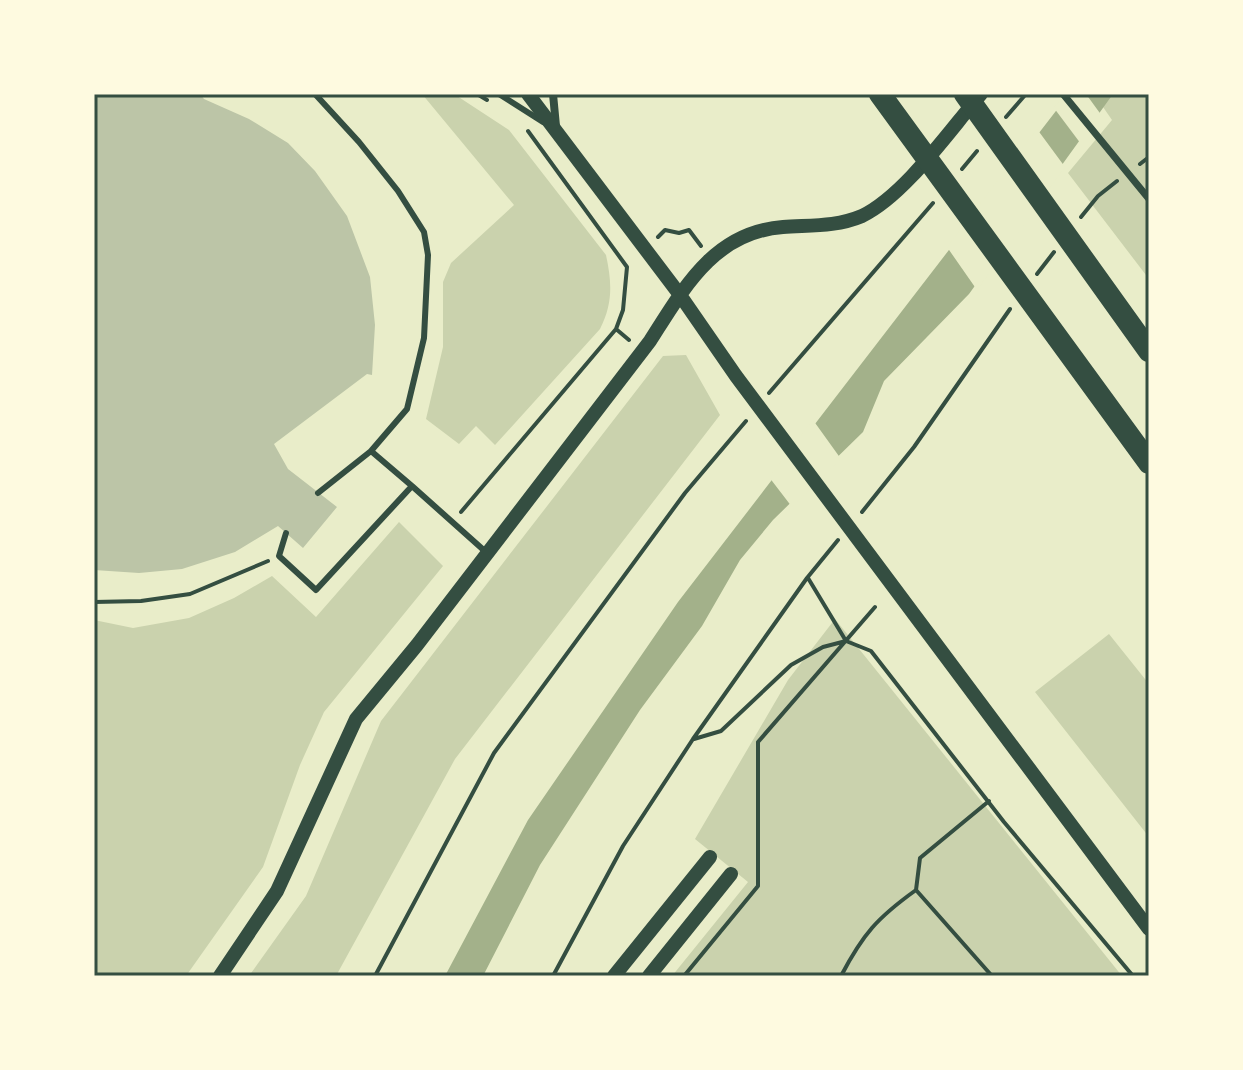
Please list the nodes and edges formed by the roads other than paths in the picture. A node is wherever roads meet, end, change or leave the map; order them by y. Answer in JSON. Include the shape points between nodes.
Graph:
{"nodes":[{"id":1,"x":315,"y":94,"type":"edge"},
{"id":2,"x":499,"y":94,"type":"edge"},
{"id":3,"x":528,"y":94,"type":"edge"},
{"id":4,"x":553,"y":94,"type":"edge"},
{"id":5,"x":880,"y":94,"type":"edge"},
{"id":6,"x":965,"y":94,"type":"edge"},
{"id":7,"x":981,"y":94,"type":"edge"},
{"id":8,"x":1063,"y":94,"type":"edge"},
{"id":9,"x":557,"y":131,"type":"junction"},
{"id":10,"x":1149,"y":199,"type":"edge"},
{"id":11,"x":680,"y":295,"type":"junction"},
{"id":12,"x":1149,"y":351,"type":"edge"},
{"id":13,"x":371,"y":451,"type":"junction"},
{"id":14,"x":1149,"y":463,"type":"edge"},
{"id":15,"x":412,"y":486,"type":"junction"},
{"id":16,"x":318,"y":493,"type":"dead end"},
{"id":17,"x":286,"y":533,"type":"dead end"},
{"id":18,"x":487,"y":553,"type":"junction"},
{"id":19,"x":710,"y":857,"type":"dead end"},
{"id":20,"x":731,"y":874,"type":"dead end"},
{"id":21,"x":1149,"y":929,"type":"edge"},
{"id":22,"x":220,"y":976,"type":"edge"},
{"id":23,"x":614,"y":976,"type":"edge"},
{"id":24,"x":649,"y":976,"type":"edge"}],
"edges":[{"from":1,"to":13,"type":"lane","via":[[398,191],[424,232],[428,255],[424,338],[407,409]]},
{"from":2,"to":9,"type":"lane"},
{"from":3,"to":9,"type":"street"},
{"from":4,"to":9,"type":"street"},
{"from":5,"to":14,"type":"highway"},
{"from":6,"to":12,"type":"highway"},
{"from":7,"to":11,"type":"street","via":[[895,194],[876,207],[827,226],[747,234],[726,245]]},
{"from":8,"to":10,"type":"street"},
{"from":9,"to":11,"type":"street"},
{"from":11,"to":18,"type":"street"},
{"from":11,"to":21,"type":"street"},
{"from":13,"to":15,"type":"lane"},
{"from":13,"to":16,"type":"lane"},
{"from":15,"to":17,"type":"lane","via":[[316,590],[279,556]]},
{"from":15,"to":18,"type":"lane"},
{"from":18,"to":22,"type":"street","via":[[356,719],[277,891]]},
{"from":19,"to":23,"type":"street"},
{"from":20,"to":24,"type":"street"}]}
